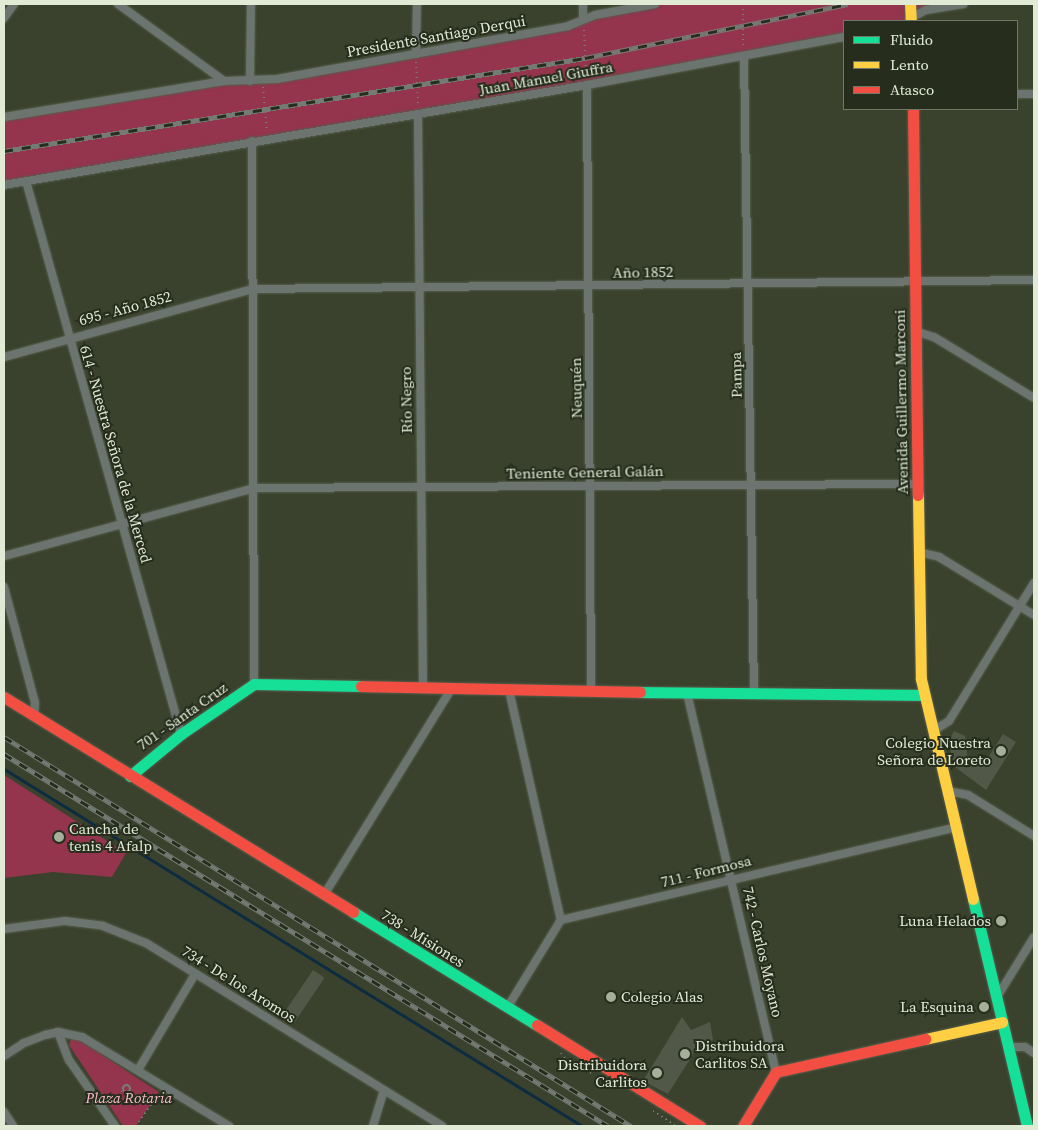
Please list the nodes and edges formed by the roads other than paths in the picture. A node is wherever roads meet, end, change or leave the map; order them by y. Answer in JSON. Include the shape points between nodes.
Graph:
{"nodes":[{"id":1,"x":14,"y":4,"type":"edge"},
{"id":2,"x":118,"y":4,"type":"edge"},
{"id":3,"x":250,"y":4,"type":"edge"},
{"id":4,"x":417,"y":4,"type":"edge"},
{"id":5,"x":583,"y":4,"type":"edge"},
{"id":6,"x":655,"y":4,"type":"edge"},
{"id":7,"x":910,"y":4,"type":"edge"},
{"id":8,"x":964,"y":4,"type":"edge"},
{"id":9,"x":4,"y":18,"type":"edge"},
{"id":10,"x":584,"y":19,"type":"junction"},
{"id":11,"x":909,"y":20,"type":"edge"},
{"id":12,"x":843,"y":37,"type":"edge"},
{"id":13,"x":416,"y":54,"type":"junction"},
{"id":14,"x":744,"y":57,"type":"junction"},
{"id":15,"x":224,"y":80,"type":"junction"},
{"id":16,"x":250,"y":81,"type":"junction"},
{"id":17,"x":586,"y":85,"type":"junction"},
{"id":18,"x":1018,"y":94,"type":"edge"},
{"id":19,"x":1034,"y":94,"type":"edge"},
{"id":20,"x":913,"y":110,"type":"edge"},
{"id":21,"x":418,"y":114,"type":"junction"},
{"id":22,"x":4,"y":117,"type":"edge"},
{"id":23,"x":252,"y":141,"type":"junction"},
{"id":24,"x":26,"y":181,"type":"junction"},
{"id":25,"x":4,"y":184,"type":"edge"},
{"id":26,"x":1034,"y":280,"type":"edge"},
{"id":27,"x":915,"y":281,"type":"junction"},
{"id":28,"x":747,"y":284,"type":"junction"},
{"id":29,"x":588,"y":287,"type":"junction"},
{"id":30,"x":418,"y":288,"type":"junction"},
{"id":31,"x":253,"y":289,"type":"junction"},
{"id":32,"x":915,"y":332,"type":"junction"},
{"id":33,"x":69,"y":337,"type":"junction"},
{"id":34,"x":4,"y":357,"type":"edge"},
{"id":35,"x":1034,"y":398,"type":"edge"},
{"id":36,"x":752,"y":483,"type":"junction"},
{"id":37,"x":917,"y":484,"type":"junction"},
{"id":38,"x":590,"y":487,"type":"junction"},
{"id":39,"x":254,"y":488,"type":"junction"},
{"id":40,"x":421,"y":488,"type":"junction"},
{"id":41,"x":122,"y":524,"type":"junction"},
{"id":42,"x":918,"y":552,"type":"junction"},
{"id":43,"x":4,"y":556,"type":"edge"},
{"id":44,"x":1034,"y":583,"type":"edge"},
{"id":45,"x":4,"y":586,"type":"edge"},
{"id":46,"x":1020,"y":606,"type":"junction"},
{"id":47,"x":1034,"y":615,"type":"edge"},
{"id":48,"x":254,"y":684,"type":"junction"},
{"id":49,"x":423,"y":686,"type":"junction"},
{"id":50,"x":452,"y":688,"type":"junction"},
{"id":51,"x":508,"y":690,"type":"junction"},
{"id":52,"x":590,"y":690,"type":"junction"},
{"id":53,"x":754,"y":693,"type":"junction"},
{"id":54,"x":687,"y":694,"type":"junction"},
{"id":55,"x":924,"y":695,"type":"junction"},
{"id":56,"x":4,"y":697,"type":"edge"},
{"id":57,"x":34,"y":716,"type":"junction"},
{"id":58,"x":933,"y":731,"type":"junction"},
{"id":59,"x":181,"y":734,"type":"junction"},
{"id":60,"x":130,"y":776,"type":"junction"},
{"id":61,"x":948,"y":791,"type":"junction"},
{"id":62,"x":958,"y":827,"type":"junction"},
{"id":63,"x":1034,"y":836,"type":"edge"},
{"id":64,"x":732,"y":878,"type":"junction"},
{"id":65,"x":324,"y":895,"type":"junction"},
{"id":66,"x":561,"y":920,"type":"junction"},
{"id":67,"x":4,"y":929,"type":"edge"},
{"id":68,"x":1034,"y":937,"type":"edge"},
{"id":69,"x":195,"y":974,"type":"junction"},
{"id":70,"x":997,"y":997,"type":"junction"},
{"id":71,"x":507,"y":1008,"type":"junction"},
{"id":72,"x":1002,"y":1022,"type":"junction"},
{"id":73,"x":58,"y":1032,"type":"junction"},
{"id":74,"x":1008,"y":1047,"type":"junction"},
{"id":75,"x":1034,"y":1053,"type":"edge"},
{"id":76,"x":4,"y":1056,"type":"edge"},
{"id":77,"x":138,"y":1070,"type":"junction"},
{"id":78,"x":776,"y":1072,"type":"junction"},
{"id":79,"x":384,"y":1091,"type":"junction"},
{"id":80,"x":4,"y":1112,"type":"edge"},
{"id":81,"x":13,"y":1126,"type":"edge"},
{"id":82,"x":114,"y":1126,"type":"edge"},
{"id":83,"x":228,"y":1126,"type":"edge"},
{"id":84,"x":373,"y":1126,"type":"edge"},
{"id":85,"x":442,"y":1126,"type":"edge"},
{"id":86,"x":700,"y":1126,"type":"edge"},
{"id":87,"x":743,"y":1126,"type":"edge"},
{"id":88,"x":1027,"y":1126,"type":"edge"}],
"edges":[{"from":1,"to":9,"type":"street"},
{"from":2,"to":15,"type":"street"},
{"from":3,"to":16,"type":"street"},
{"from":4,"to":13,"type":"street"},
{"from":5,"to":10,"type":"street"},
{"from":6,"to":10,"type":"street","name":"Presidente Santiago Derqui"},
{"from":7,"to":11,"type":"street"},
{"from":8,"to":11,"type":"street","via":[[926,10]]},
{"from":10,"to":13,"type":"street","name":"Presidente Santiago Derqui","via":[[568,26]]},
{"from":12,"to":14,"type":"street","name":"Juan Manuel Giuffra"},
{"from":13,"to":16,"type":"street","name":"Presidente Santiago Derqui"},
{"from":14,"to":17,"type":"street","name":"Juan Manuel Giuffra"},
{"from":14,"to":28,"type":"street","name":"Pampa"},
{"from":15,"to":16,"type":"street","name":"Presidente Santiago Derqui"},
{"from":15,"to":22,"type":"street","name":"Presidente Santiago Derqui"},
{"from":17,"to":21,"type":"street","name":"Juan Manuel Giuffra"},
{"from":17,"to":29,"type":"street","name":"Neuquén"},
{"from":18,"to":19,"type":"street"},
{"from":20,"to":27,"type":"street","name":"Avenida Guillermo Marconi"},
{"from":21,"to":23,"type":"street","name":"Juan Manuel Giuffra"},
{"from":21,"to":30,"type":"street","name":"Río Negro"},
{"from":23,"to":24,"type":"street","name":"Juan Manuel Giuffra"},
{"from":23,"to":31,"type":"street"},
{"from":24,"to":25,"type":"street","name":"Juan Manuel Giuffra"},
{"from":24,"to":33,"type":"street","name":"614 - Nuestra Señora de la Merced"},
{"from":26,"to":27,"type":"street","name":"Año 1852"},
{"from":27,"to":28,"type":"street","name":"Año 1852"},
{"from":27,"to":32,"type":"street","name":"Avenida Guillermo Marconi"},
{"from":28,"to":29,"type":"street","name":"Año 1852"},
{"from":28,"to":36,"type":"street","name":"Pampa"},
{"from":29,"to":30,"type":"street","name":"Año 1852"},
{"from":29,"to":38,"type":"street","name":"Neuquén"},
{"from":30,"to":31,"type":"street","name":"Año 1852"},
{"from":30,"to":40,"type":"street","name":"Río Negro"},
{"from":31,"to":33,"type":"street","name":"695 - Año 1852"},
{"from":31,"to":39,"type":"street"},
{"from":32,"to":35,"type":"street","via":[[934,337]]},
{"from":32,"to":37,"type":"street","name":"Avenida Guillermo Marconi"},
{"from":33,"to":34,"type":"street","name":"695 - Año 1852"},
{"from":33,"to":41,"type":"street","name":"614 - Nuestra Señora de la Merced"},
{"from":36,"to":37,"type":"street","name":"Teniente General Galán"},
{"from":36,"to":38,"type":"street","name":"Teniente General Galán"},
{"from":36,"to":53,"type":"street","name":"Pampa"},
{"from":37,"to":42,"type":"street","name":"Avenida Guillermo Marconi"},
{"from":38,"to":40,"type":"street","name":"Teniente General Galán"},
{"from":38,"to":52,"type":"street","name":"Neuquén"},
{"from":39,"to":40,"type":"street","name":"Teniente General Galán"},
{"from":39,"to":41,"type":"street","name":"Teniente General Galán"},
{"from":39,"to":48,"type":"street"},
{"from":40,"to":49,"type":"street","name":"Río Negro"},
{"from":41,"to":43,"type":"street","name":"Teniente General Galán"},
{"from":41,"to":59,"type":"street","name":"614 - Nuestra Señora de la Merced"},
{"from":42,"to":46,"type":"street","via":[[939,556]]},
{"from":42,"to":55,"type":"street","name":"Avenida Guillermo Marconi"},
{"from":44,"to":46,"type":"street"},
{"from":45,"to":57,"type":"street","via":[[35,703]]},
{"from":46,"to":47,"type":"street"},
{"from":46,"to":58,"type":"street","via":[[950,721]]},
{"from":48,"to":49,"type":"street"},
{"from":48,"to":59,"type":"street","name":"701 - Santa Cruz"},
{"from":49,"to":50,"type":"street"},
{"from":50,"to":51,"type":"street"},
{"from":50,"to":65,"type":"street"},
{"from":51,"to":52,"type":"street"},
{"from":51,"to":66,"type":"street"},
{"from":52,"to":54,"type":"street"},
{"from":53,"to":54,"type":"street"},
{"from":53,"to":55,"type":"street"},
{"from":54,"to":64,"type":"street","name":"742 - Carlos Moyano"},
{"from":55,"to":58,"type":"street","name":"Avenida Guillermo Marconi"},
{"from":56,"to":57,"type":"street","name":"738 - Misiones"},
{"from":57,"to":60,"type":"street","name":"738 - Misiones"},
{"from":58,"to":61,"type":"street","name":"Avenida Guillermo Marconi"},
{"from":59,"to":60,"type":"street","name":"701 - Santa Cruz"},
{"from":60,"to":65,"type":"street","name":"738 - Misiones"},
{"from":61,"to":62,"type":"street","name":"Avenida Guillermo Marconi"},
{"from":61,"to":63,"type":"street","via":[[968,795]]},
{"from":62,"to":64,"type":"street","name":"711 - Formosa"},
{"from":62,"to":70,"type":"street","name":"Avenida Guillermo Marconi"},
{"from":64,"to":66,"type":"street","name":"711 - Formosa"},
{"from":64,"to":78,"type":"street","name":"742 - Carlos Moyano"},
{"from":65,"to":71,"type":"street","name":"738 - Misiones"},
{"from":66,"to":71,"type":"street"},
{"from":67,"to":69,"type":"street","name":"734 - De los Aromos","via":[[46,922],[103,926],[146,943]]},
{"from":68,"to":70,"type":"street"},
{"from":69,"to":77,"type":"street"},
{"from":69,"to":79,"type":"street","name":"734 - De los Aromos"},
{"from":70,"to":72,"type":"street","name":"Avenida Guillermo Marconi"},
{"from":71,"to":86,"type":"street","name":"738 - Misiones"},
{"from":72,"to":74,"type":"street","name":"Avenida Guillermo Marconi"},
{"from":72,"to":78,"type":"street"},
{"from":73,"to":76,"type":"street","via":[[30,1040]]},
{"from":73,"to":77,"type":"street","via":[[82,1037]]},
{"from":73,"to":82,"type":"street","via":[[69,1060]]},
{"from":74,"to":75,"type":"street","via":[[1025,1047]]},
{"from":74,"to":88,"type":"street","name":"Avenida Guillermo Marconi"},
{"from":77,"to":83,"type":"street"},
{"from":78,"to":87,"type":"street"},
{"from":79,"to":84,"type":"street"},
{"from":79,"to":85,"type":"street","name":"734 - De los Aromos"},
{"from":80,"to":81,"type":"street"}]}
